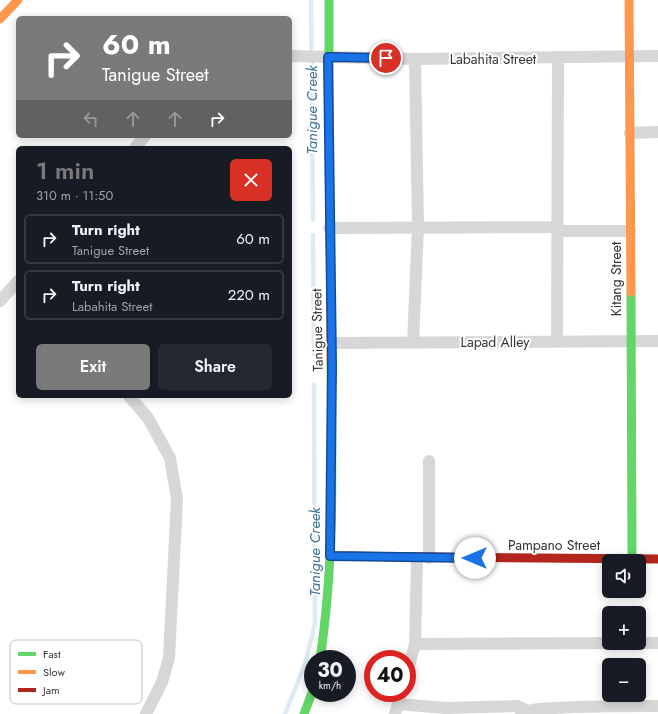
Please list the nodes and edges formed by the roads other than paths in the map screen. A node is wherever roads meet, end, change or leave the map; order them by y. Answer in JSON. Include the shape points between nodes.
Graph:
{"nodes":[{"id":1,"x":18,"y":0,"type":"edge"},
{"id":2,"x":330,"y":0,"type":"edge"},
{"id":3,"x":629,"y":0,"type":"edge"},
{"id":4,"x":0,"y":19,"type":"edge"},
{"id":5,"x":292,"y":56,"type":"edge"},
{"id":6,"x":658,"y":56,"type":"edge"},
{"id":7,"x":323,"y":57,"type":"junction"},
{"id":8,"x":630,"y":57,"type":"junction"},
{"id":9,"x":415,"y":59,"type":"junction"},
{"id":10,"x":558,"y":59,"type":"junction"},
{"id":11,"x":658,"y":132,"type":"edge"},
{"id":12,"x":630,"y":133,"type":"junction"},
{"id":13,"x":143,"y":138,"type":"edge"},
{"id":14,"x":136,"y":146,"type":"edge"},
{"id":15,"x":418,"y":227,"type":"junction"},
{"id":16,"x":329,"y":228,"type":"junction"},
{"id":17,"x":557,"y":229,"type":"junction"},
{"id":18,"x":630,"y":231,"type":"junction"},
{"id":19,"x":16,"y":283,"type":"edge"},
{"id":20,"x":0,"y":301,"type":"edge"},
{"id":21,"x":630,"y":340,"type":"junction"},
{"id":22,"x":658,"y":340,"type":"edge"},
{"id":23,"x":557,"y":342,"type":"junction"},
{"id":24,"x":332,"y":343,"type":"junction"},
{"id":25,"x":413,"y":343,"type":"junction"},
{"id":26,"x":131,"y":398,"type":"edge"},
{"id":27,"x":430,"y":461,"type":"dead end"},
{"id":28,"x":632,"y":554,"type":"edge"},
{"id":29,"x":330,"y":556,"type":"junction"},
{"id":30,"x":417,"y":558,"type":"junction"},
{"id":31,"x":429,"y":558,"type":"junction"},
{"id":32,"x":602,"y":559,"type":"edge"},
{"id":33,"x":646,"y":559,"type":"edge"},
{"id":34,"x":658,"y":559,"type":"edge"},
{"id":35,"x":658,"y":643,"type":"edge"},
{"id":36,"x":415,"y":644,"type":"junction"},
{"id":37,"x":322,"y":650,"type":"edge"},
{"id":38,"x":413,"y":650,"type":"edge"},
{"id":39,"x":308,"y":702,"type":"edge"},
{"id":40,"x":398,"y":704,"type":"edge"},
{"id":41,"x":658,"y":706,"type":"edge"},
{"id":42,"x":460,"y":711,"type":"edge"},
{"id":43,"x":525,"y":712,"type":"edge"},
{"id":44,"x":146,"y":714,"type":"edge"},
{"id":45,"x":304,"y":714,"type":"edge"}],
"edges":[{"from":1,"to":4,"type":"main road"},
{"from":2,"to":7,"type":"main road","name":"Tanigue Street"},
{"from":3,"to":8,"type":"main road","name":"Kitang Street"},
{"from":5,"to":7,"type":"street","name":"Labahita Street"},
{"from":6,"to":8,"type":"street","name":"Labahita Street"},
{"from":7,"to":9,"type":"street","name":"Labahita Street"},
{"from":7,"to":16,"type":"main road","name":"Tanigue Street"},
{"from":8,"to":10,"type":"street","name":"Labahita Street"},
{"from":8,"to":12,"type":"main road","name":"Kitang Street"},
{"from":9,"to":10,"type":"street","name":"Labahita Street"},
{"from":9,"to":15,"type":"street"},
{"from":10,"to":17,"type":"street"},
{"from":11,"to":12,"type":"street"},
{"from":12,"to":18,"type":"main road","name":"Kitang Street"},
{"from":13,"to":14,"type":"street"},
{"from":15,"to":16,"type":"street"},
{"from":15,"to":17,"type":"street"},
{"from":15,"to":25,"type":"street"},
{"from":16,"to":24,"type":"main road","name":"Tanigue Street"},
{"from":17,"to":18,"type":"street"},
{"from":17,"to":23,"type":"street"},
{"from":18,"to":21,"type":"main road","name":"Kitang Street"},
{"from":19,"to":20,"type":"street"},
{"from":21,"to":22,"type":"street","name":"Lapad Alley"},
{"from":21,"to":23,"type":"street","name":"Lapad Alley"},
{"from":21,"to":28,"type":"main road","name":"Kitang Street"},
{"from":23,"to":25,"type":"street","name":"Lapad Alley"},
{"from":24,"to":25,"type":"street","name":"Lapad Alley"},
{"from":24,"to":29,"type":"main road","name":"Tanigue Street"},
{"from":26,"to":44,"type":"street","via":[[148,418],[170,458],[177,499],[168,658],[162,682]]},
{"from":27,"to":31,"type":"street"},
{"from":29,"to":30,"type":"main road","name":"Pampano Street"},
{"from":29,"to":37,"type":"main road","name":"Tanigue Street","via":[[326,625]]},
{"from":30,"to":31,"type":"main road","name":"Pampano Street"},
{"from":30,"to":36,"type":"street"},
{"from":31,"to":32,"type":"main road","name":"Pampano Street"},
{"from":33,"to":34,"type":"main road","name":"Pampano Street"},
{"from":35,"to":36,"type":"street"},
{"from":36,"to":38,"type":"street"},
{"from":39,"to":45,"type":"main road"},
{"from":40,"to":42,"type":"street"},
{"from":41,"to":43,"type":"street","via":[[606,705]]},
{"from":42,"to":43,"type":"street","via":[[517,706]]}]}
